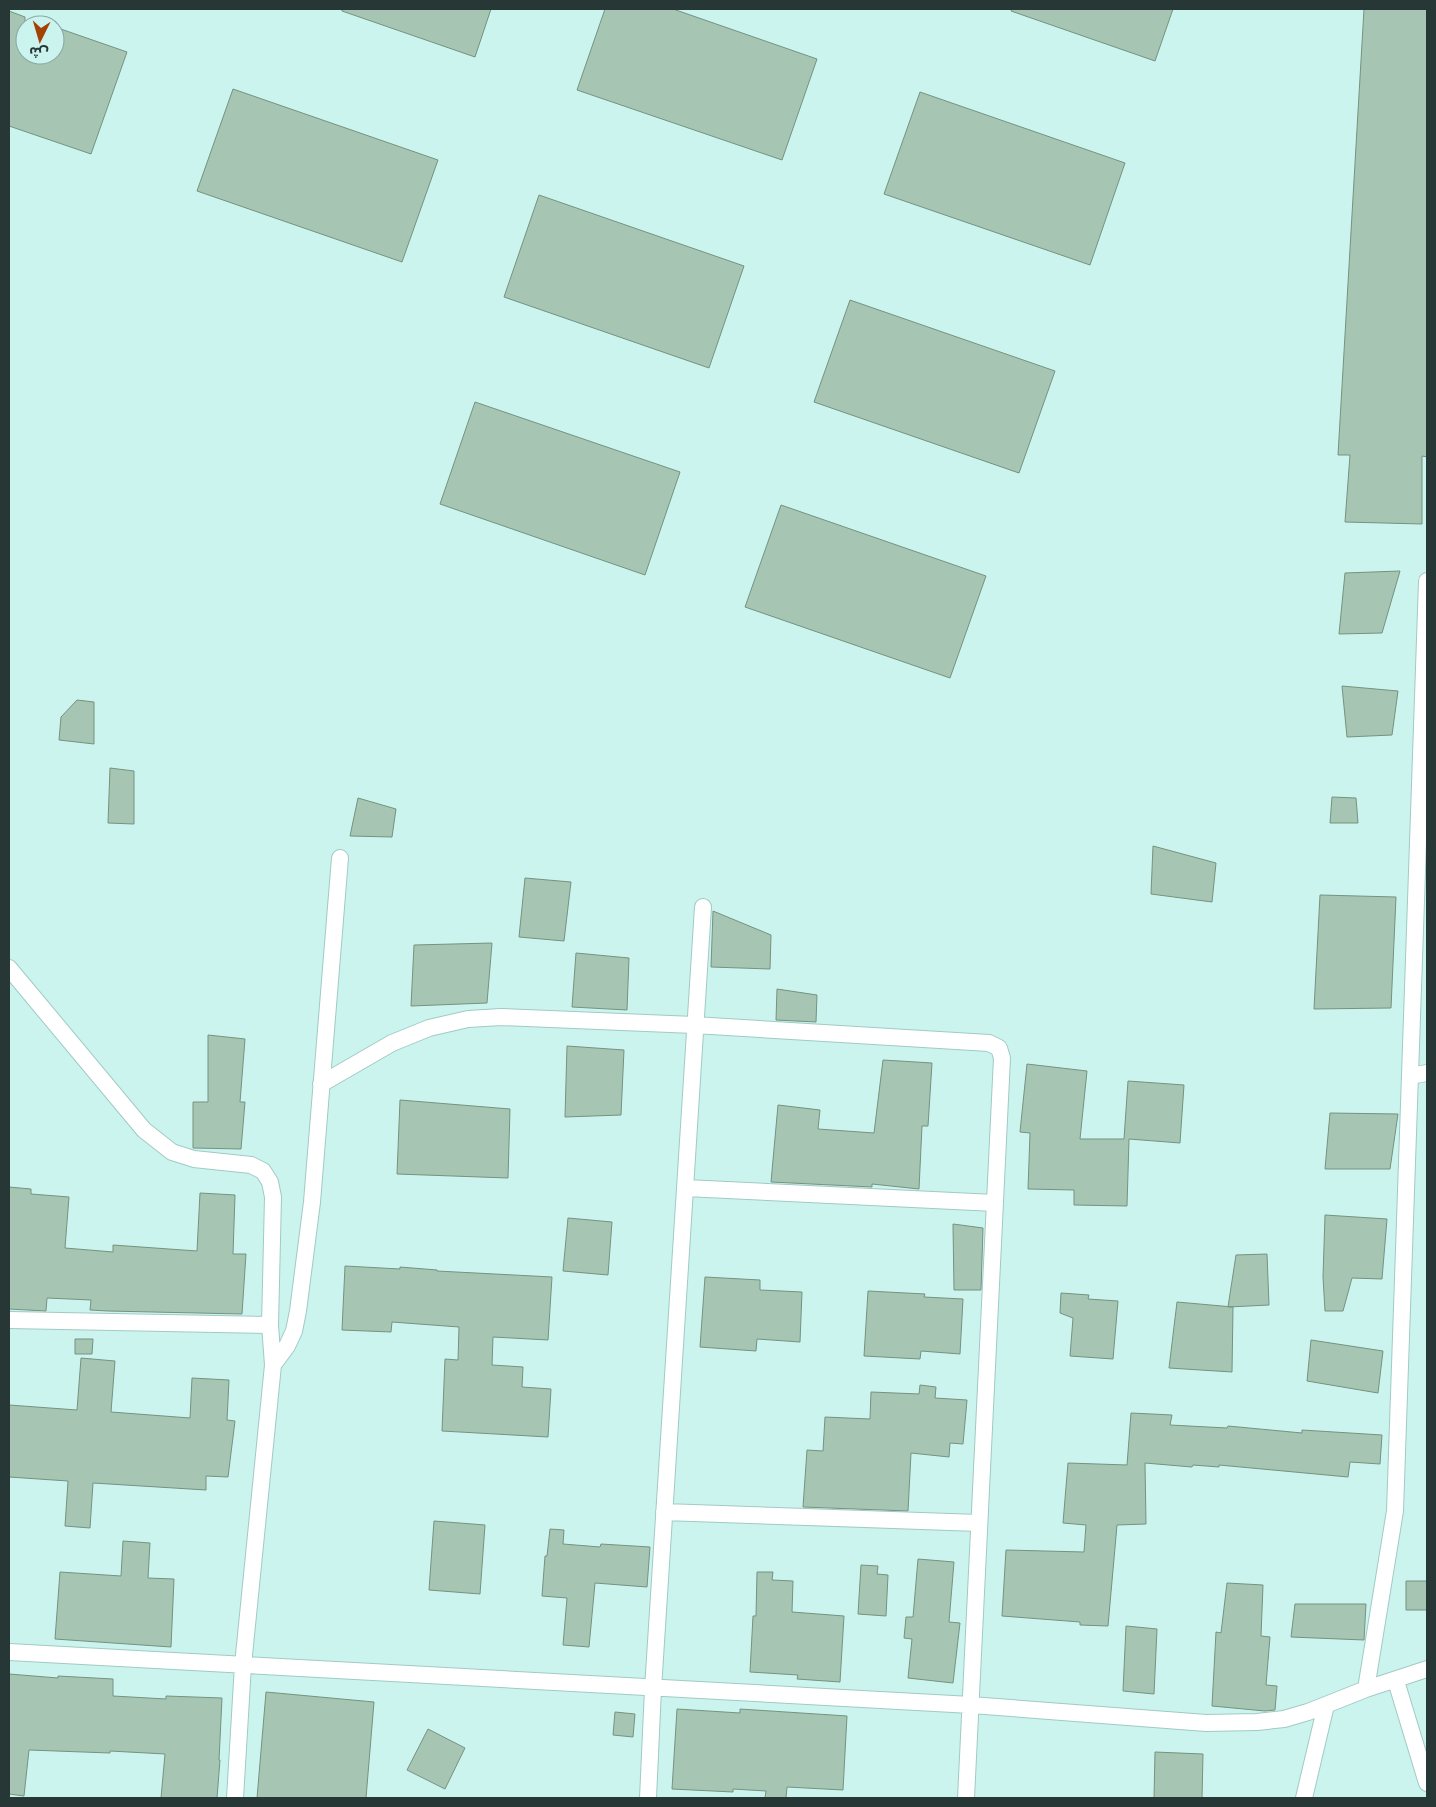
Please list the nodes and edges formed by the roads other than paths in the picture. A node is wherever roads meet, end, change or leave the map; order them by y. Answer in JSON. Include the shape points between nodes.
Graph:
{"nodes":[{"id":1,"x":1427,"y":581,"type":"edge"},
{"id":2,"x":340,"y":858,"type":"dead end"},
{"id":3,"x":703,"y":907,"type":"dead end"},
{"id":4,"x":9,"y":968,"type":"edge"},
{"id":5,"x":694,"y":1025,"type":"junction"},
{"id":6,"x":1427,"y":1073,"type":"edge"},
{"id":7,"x":1410,"y":1076,"type":"junction"},
{"id":8,"x":321,"y":1084,"type":"junction"},
{"id":9,"x":685,"y":1188,"type":"junction"},
{"id":10,"x":995,"y":1203,"type":"junction"},
{"id":11,"x":9,"y":1320,"type":"edge"},
{"id":12,"x":270,"y":1324,"type":"junction"},
{"id":13,"x":274,"y":1365,"type":"junction"},
{"id":14,"x":664,"y":1512,"type":"junction"},
{"id":15,"x":979,"y":1523,"type":"junction"},
{"id":16,"x":9,"y":1652,"type":"edge"},
{"id":17,"x":243,"y":1665,"type":"junction"},
{"id":18,"x":1427,"y":1669,"type":"edge"},
{"id":19,"x":1396,"y":1680,"type":"junction"},
{"id":20,"x":653,"y":1688,"type":"junction"},
{"id":21,"x":1366,"y":1689,"type":"junction"},
{"id":22,"x":1326,"y":1705,"type":"junction"},
{"id":23,"x":971,"y":1706,"type":"junction"},
{"id":24,"x":1427,"y":1783,"type":"edge"},
{"id":25,"x":235,"y":1798,"type":"edge"},
{"id":26,"x":648,"y":1798,"type":"edge"},
{"id":27,"x":966,"y":1798,"type":"edge"},
{"id":28,"x":1304,"y":1798,"type":"edge"}],
"edges":[{"from":1,"to":7,"type":"street"},
{"from":2,"to":8,"type":"street"},
{"from":3,"to":5,"type":"street"},
{"from":4,"to":12,"type":"street","via":[[144,1130],[172,1152],[194,1159],[251,1165],[263,1171],[273,1196]]},
{"from":5,"to":8,"type":"street","via":[[502,1017],[468,1019],[429,1028],[392,1043]]},
{"from":5,"to":9,"type":"street"},
{"from":5,"to":10,"type":"street","via":[[989,1043],[998,1048],[1002,1058]]},
{"from":6,"to":7,"type":"street"},
{"from":7,"to":21,"type":"street","via":[[1395,1511]]},
{"from":8,"to":13,"type":"street","via":[[312,1202],[298,1311],[287,1346]]},
{"from":9,"to":10,"type":"street"},
{"from":9,"to":14,"type":"street"},
{"from":10,"to":15,"type":"street"},
{"from":11,"to":12,"type":"street"},
{"from":12,"to":13,"type":"street"},
{"from":13,"to":17,"type":"street"},
{"from":14,"to":15,"type":"street"},
{"from":14,"to":20,"type":"street"},
{"from":15,"to":23,"type":"street"},
{"from":16,"to":17,"type":"street"},
{"from":17,"to":20,"type":"street"},
{"from":17,"to":25,"type":"street"},
{"from":18,"to":19,"type":"street"},
{"from":19,"to":21,"type":"street"},
{"from":19,"to":24,"type":"street"},
{"from":20,"to":23,"type":"street"},
{"from":20,"to":26,"type":"street"},
{"from":21,"to":22,"type":"street"},
{"from":22,"to":23,"type":"street","via":[[1284,1719],[1206,1723]]},
{"from":22,"to":28,"type":"street"},
{"from":23,"to":27,"type":"street"}]}
